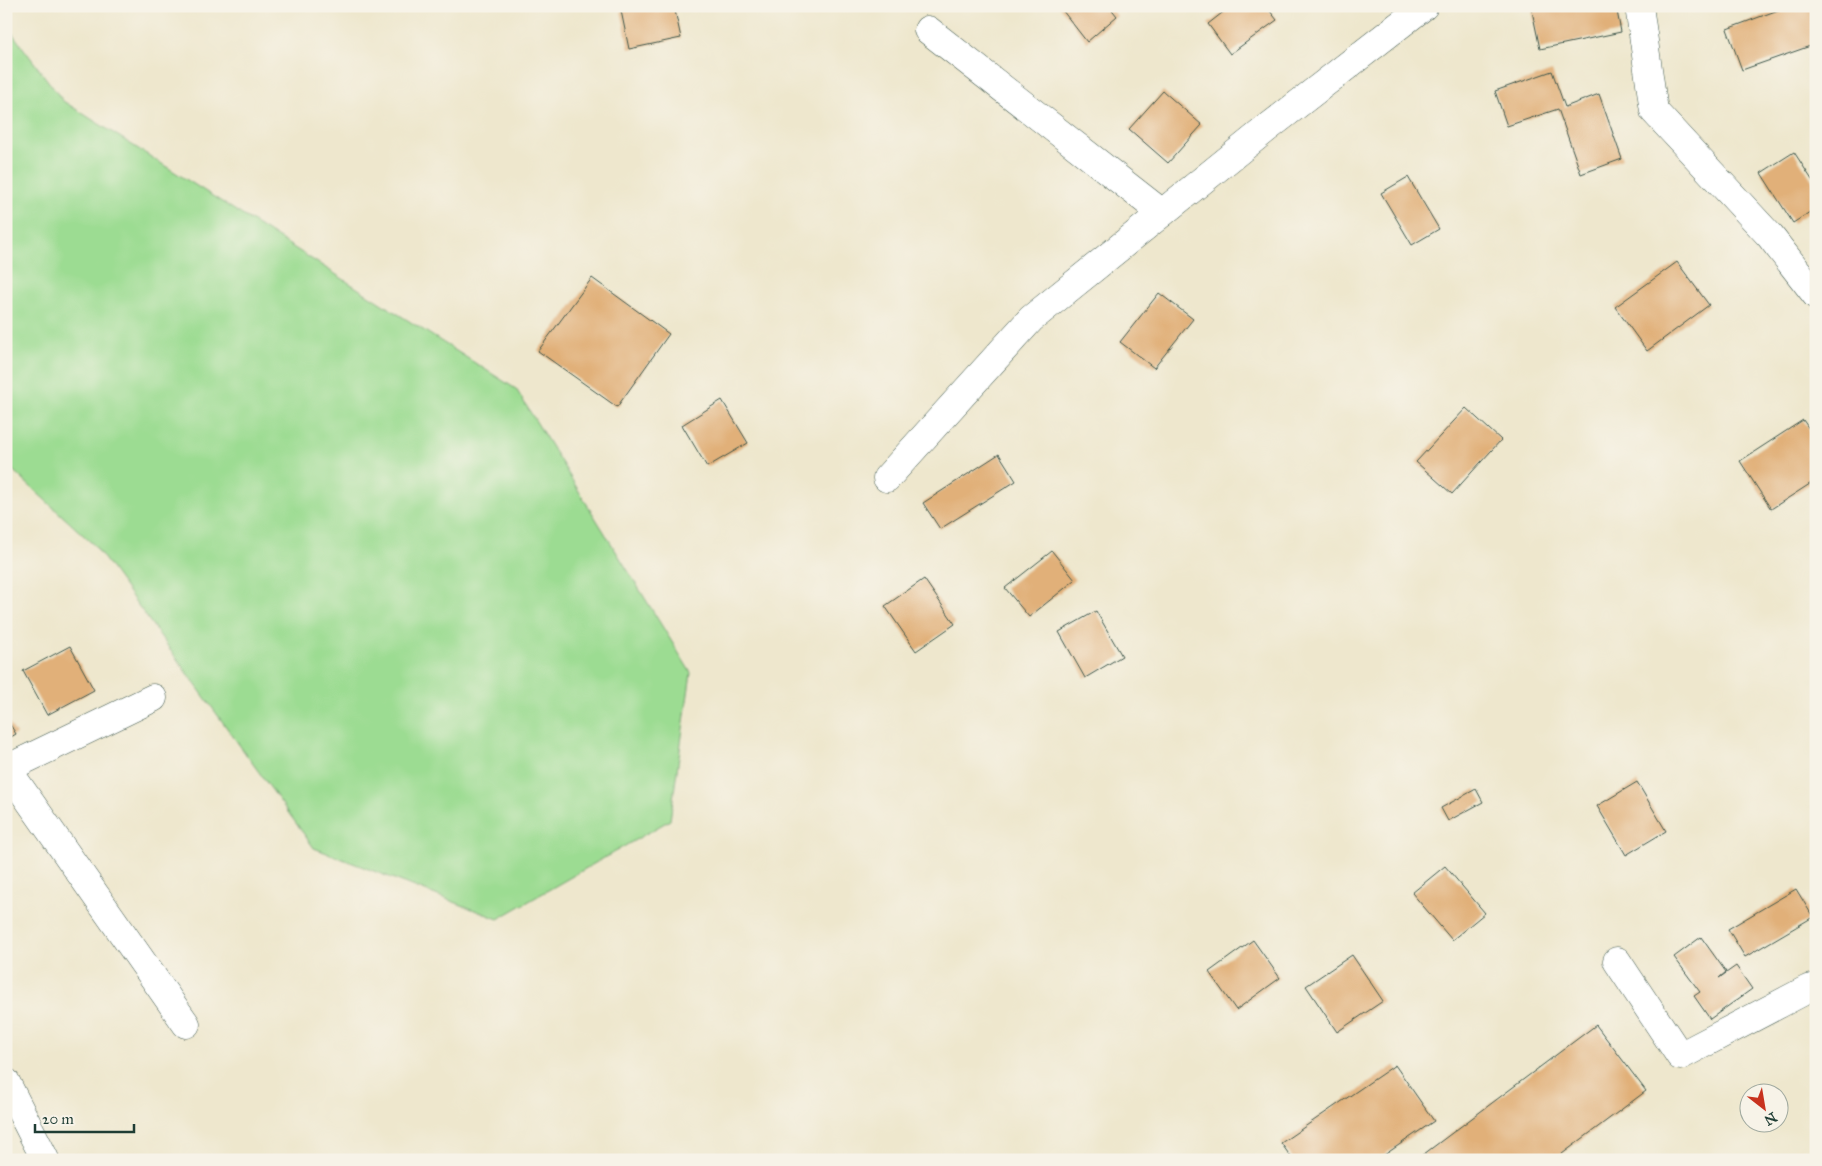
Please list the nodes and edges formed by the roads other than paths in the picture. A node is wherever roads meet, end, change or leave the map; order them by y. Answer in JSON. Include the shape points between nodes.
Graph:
{"nodes":[{"id":1,"x":1424,"y":6,"type":"edge"},
{"id":2,"x":1639,"y":6,"type":"edge"},
{"id":3,"x":928,"y":30,"type":"dead end"},
{"id":4,"x":1162,"y":214,"type":"junction"},
{"id":5,"x":1816,"y":295,"type":"edge"},
{"id":6,"x":887,"y":478,"type":"dead end"},
{"id":7,"x":153,"y":698,"type":"dead end"},
{"id":8,"x":6,"y":769,"type":"edge"},
{"id":9,"x":1617,"y":961,"type":"dead end"},
{"id":10,"x":1816,"y":987,"type":"edge"},
{"id":11,"x":186,"y":1024,"type":"dead end"},
{"id":12,"x":6,"y":1082,"type":"edge"},
{"id":13,"x":45,"y":1159,"type":"edge"}],
"edges":[{"from":1,"to":4,"type":"street"},
{"from":2,"to":5,"type":"street","via":[[1654,112],[1770,236]]},
{"from":3,"to":4,"type":"street"},
{"from":4,"to":6,"type":"street","via":[[1031,319]]},
{"from":7,"to":8,"type":"street"},
{"from":8,"to":11,"type":"street"},
{"from":9,"to":10,"type":"street","via":[[1680,1056]]},
{"from":12,"to":13,"type":"street"}]}
